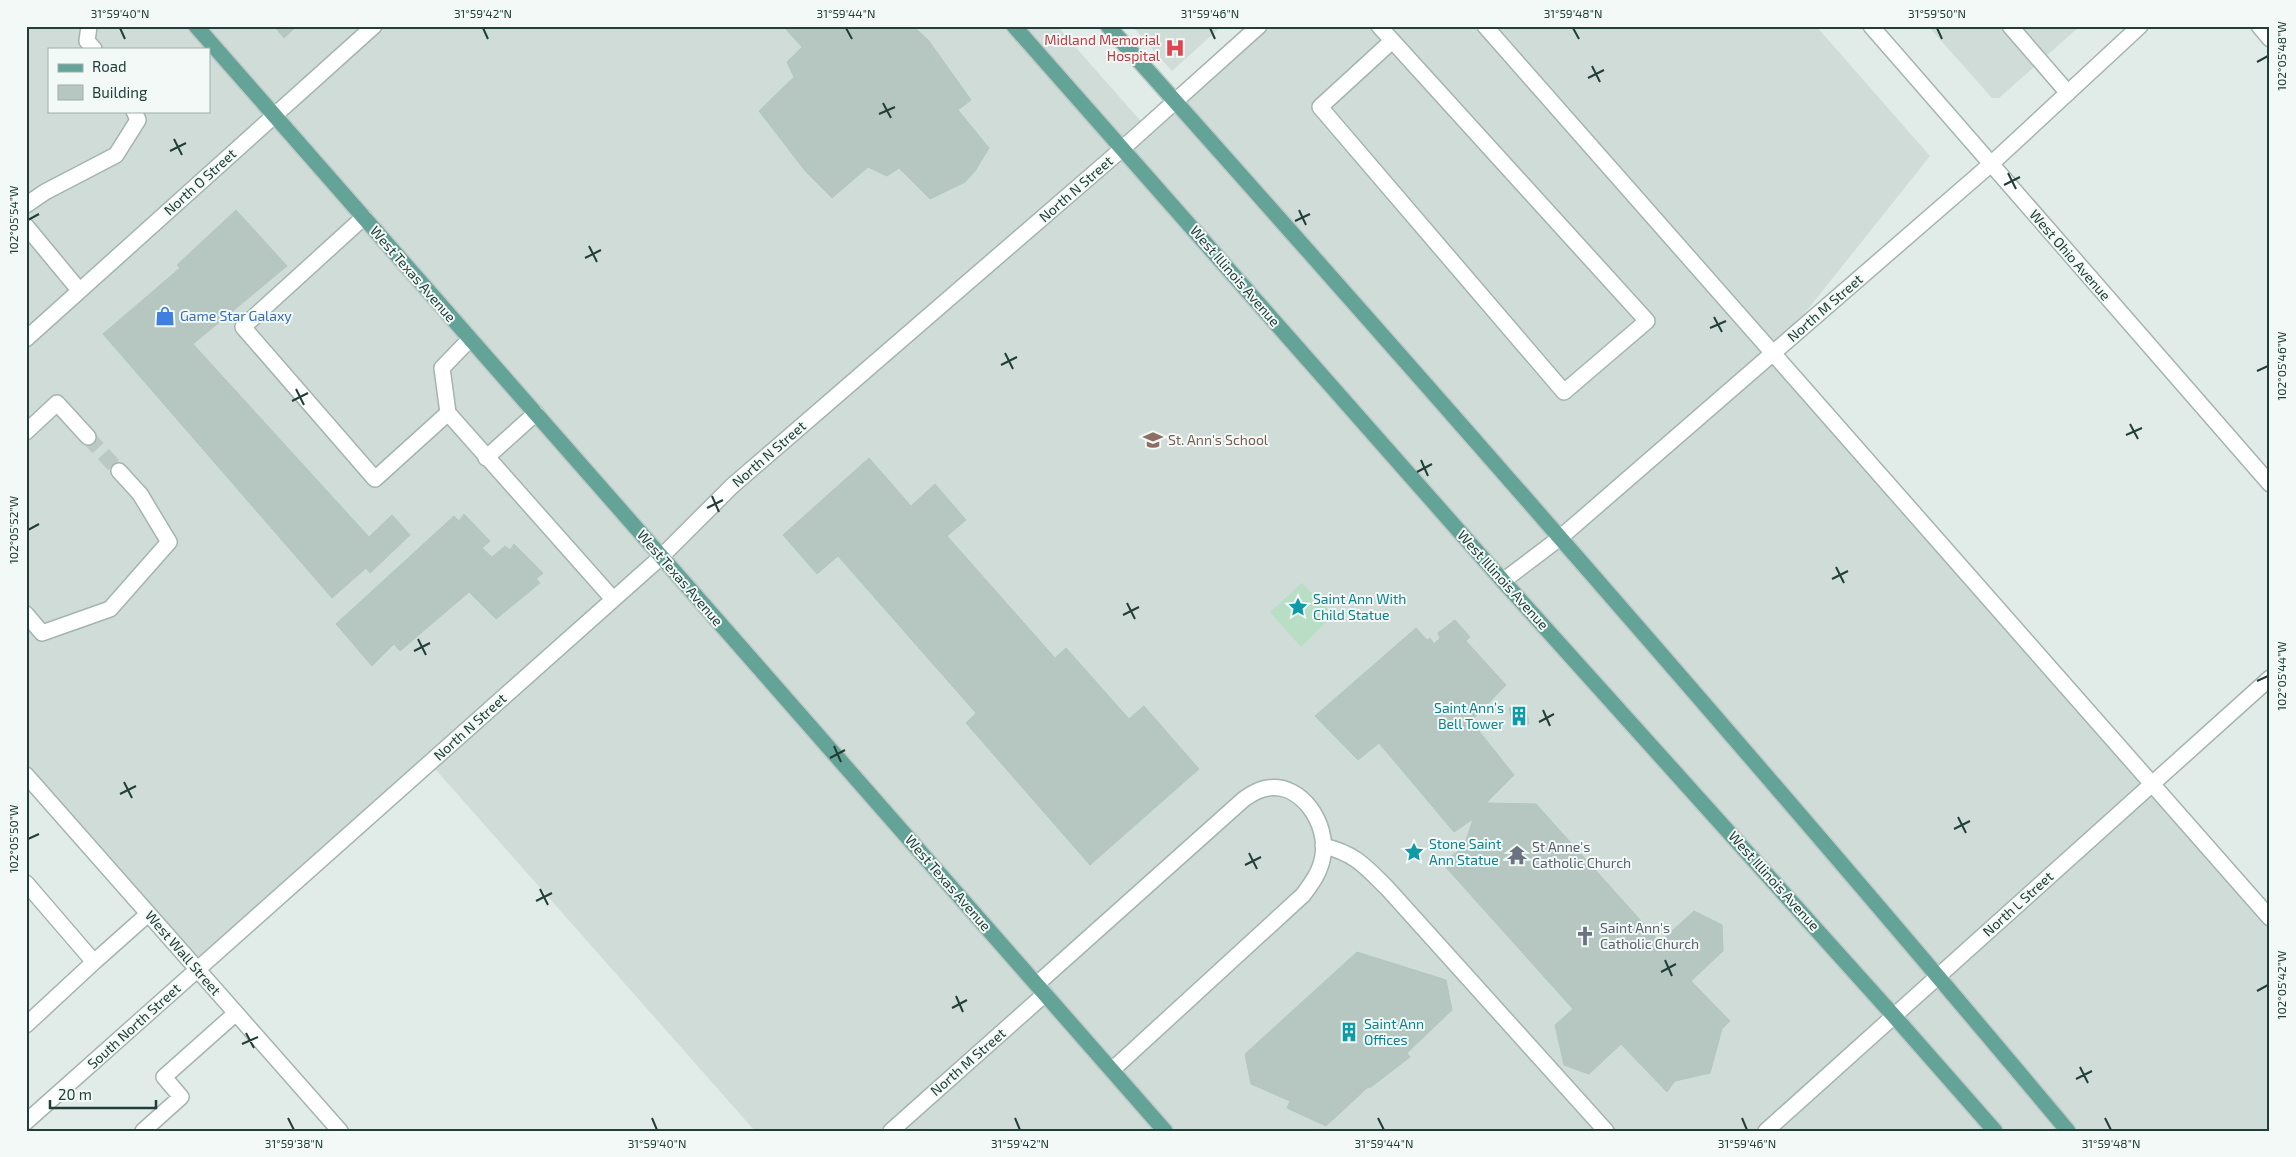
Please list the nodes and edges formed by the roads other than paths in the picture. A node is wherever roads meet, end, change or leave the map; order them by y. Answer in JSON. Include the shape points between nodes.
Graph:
{"nodes":[{"id":1,"x":89,"y":26,"type":"edge"},
{"id":2,"x":374,"y":26,"type":"edge"},
{"id":3,"x":1014,"y":26,"type":"edge"},
{"id":4,"x":1108,"y":26,"type":"edge"},
{"id":5,"x":1259,"y":26,"type":"edge"},
{"id":6,"x":1379,"y":26,"type":"edge"},
{"id":7,"x":1485,"y":26,"type":"edge"},
{"id":8,"x":1871,"y":26,"type":"edge"},
{"id":9,"x":2010,"y":26,"type":"edge"},
{"id":10,"x":2140,"y":26,"type":"edge"},
{"id":11,"x":2259,"y":26,"type":"edge"},
{"id":12,"x":202,"y":29,"type":"edge"},
{"id":13,"x":2270,"y":39,"type":"edge"},
{"id":14,"x":1392,"y":41,"type":"junction"},
{"id":15,"x":93,"y":48,"type":"edge"},
{"id":16,"x":2068,"y":92,"type":"junction"},
{"id":17,"x":1175,"y":100,"type":"junction"},
{"id":18,"x":134,"y":112,"type":"edge"},
{"id":19,"x":274,"y":116,"type":"junction"},
{"id":20,"x":1122,"y":149,"type":"junction"},
{"id":21,"x":1990,"y":164,"type":"junction"},
{"id":22,"x":26,"y":204,"type":"edge"},
{"id":23,"x":364,"y":217,"type":"junction"},
{"id":24,"x":26,"y":226,"type":"edge"},
{"id":25,"x":78,"y":290,"type":"junction"},
{"id":26,"x":26,"y":339,"type":"edge"},
{"id":27,"x":470,"y":339,"type":"junction"},
{"id":28,"x":1773,"y":353,"type":"junction"},
{"id":29,"x":448,"y":413,"type":"junction"},
{"id":30,"x":536,"y":413,"type":"junction"},
{"id":31,"x":26,"y":432,"type":"edge"},
{"id":32,"x":88,"y":437,"type":"tunnel mouth"},
{"id":33,"x":486,"y":458,"type":"junction"},
{"id":34,"x":119,"y":471,"type":"tunnel mouth"},
{"id":35,"x":2270,"y":484,"type":"edge"},
{"id":36,"x":1561,"y":538,"type":"junction"},
{"id":37,"x":661,"y":557,"type":"junction"},
{"id":38,"x":1503,"y":581,"type":"junction"},
{"id":39,"x":613,"y":599,"type":"junction"},
{"id":40,"x":26,"y":614,"type":"edge"},
{"id":41,"x":32,"y":633,"type":"edge"},
{"id":42,"x":2270,"y":678,"type":"edge"},
{"id":43,"x":26,"y":775,"type":"edge"},
{"id":44,"x":2152,"y":784,"type":"junction"},
{"id":45,"x":1323,"y":846,"type":"junction"},
{"id":46,"x":26,"y":883,"type":"edge"},
{"id":47,"x":148,"y":914,"type":"junction"},
{"id":48,"x":2270,"y":918,"type":"edge"},
{"id":49,"x":94,"y":962,"type":"junction"},
{"id":50,"x":198,"y":970,"type":"junction"},
{"id":51,"x":1938,"y":976,"type":"junction"},
{"id":52,"x":1041,"y":989,"type":"junction"},
{"id":53,"x":236,"y":1013,"type":"junction"},
{"id":54,"x":1894,"y":1016,"type":"junction"},
{"id":55,"x":26,"y":1025,"type":"edge"},
{"id":56,"x":1112,"y":1070,"type":"junction"},
{"id":57,"x":26,"y":1122,"type":"edge"},
{"id":58,"x":143,"y":1131,"type":"edge"},
{"id":59,"x":340,"y":1131,"type":"edge"},
{"id":60,"x":891,"y":1131,"type":"edge"},
{"id":61,"x":1165,"y":1131,"type":"edge"},
{"id":62,"x":1606,"y":1131,"type":"edge"},
{"id":63,"x":1766,"y":1131,"type":"edge"},
{"id":64,"x":1995,"y":1131,"type":"edge"},
{"id":65,"x":2068,"y":1131,"type":"edge"}],
"edges":[{"from":1,"to":15,"type":"street","via":[[88,42]]},
{"from":2,"to":19,"type":"street","name":"North O Street"},
{"from":3,"to":20,"type":"main road","name":"West Illinois Avenue"},
{"from":4,"to":17,"type":"main road"},
{"from":5,"to":17,"type":"street","name":"North N Street"},
{"from":6,"to":14,"type":"street"},
{"from":7,"to":28,"type":"street"},
{"from":8,"to":21,"type":"street","name":"West Ohio Avenue"},
{"from":9,"to":16,"type":"street"},
{"from":10,"to":16,"type":"street","name":"North M Street"},
{"from":11,"to":13,"type":"street"},
{"from":12,"to":19,"type":"main road","name":"West Texas Avenue"},
{"from":14,"to":14,"type":"street","via":[[1647,321],[1564,392],[1320,107]]},
{"from":16,"to":21,"type":"street","name":"North M Street"},
{"from":17,"to":20,"type":"street","name":"North N Street"},
{"from":17,"to":36,"type":"main road"},
{"from":18,"to":22,"type":"street","via":[[138,120],[116,155]]},
{"from":19,"to":23,"type":"main road","name":"West Texas Avenue"},
{"from":19,"to":25,"type":"street","name":"North O Street"},
{"from":20,"to":37,"type":"street","name":"North N Street","via":[[732,486]]},
{"from":20,"to":38,"type":"main road","name":"West Illinois Avenue"},
{"from":21,"to":28,"type":"street","name":"North M Street"},
{"from":21,"to":35,"type":"street","name":"West Ohio Avenue"},
{"from":23,"to":27,"type":"main road","name":"West Texas Avenue"},
{"from":23,"to":29,"type":"street","via":[[243,327],[375,479]]},
{"from":24,"to":25,"type":"street"},
{"from":25,"to":26,"type":"street","name":"North O Street"},
{"from":27,"to":29,"type":"street","via":[[442,368]]},
{"from":27,"to":30,"type":"main road","name":"West Texas Avenue"},
{"from":28,"to":36,"type":"street","name":"North M Street"},
{"from":28,"to":44,"type":"street"},
{"from":29,"to":33,"type":"street"},
{"from":30,"to":33,"type":"street"},
{"from":30,"to":37,"type":"main road","name":"West Texas Avenue"},
{"from":31,"to":32,"type":"street","via":[[57,403]]},
{"from":33,"to":39,"type":"street"},
{"from":34,"to":41,"type":"street","via":[[140,494],[169,542],[110,609],[68,625]]},
{"from":36,"to":38,"type":"street","name":"North M Street"},
{"from":36,"to":51,"type":"main road"},
{"from":37,"to":39,"type":"street","name":"North N Street"},
{"from":37,"to":52,"type":"main road","name":"West Texas Avenue"},
{"from":38,"to":54,"type":"main road","name":"West Illinois Avenue"},
{"from":39,"to":50,"type":"street","name":"North N Street"},
{"from":40,"to":41,"type":"street"},
{"from":42,"to":44,"type":"street","name":"North L Street"},
{"from":43,"to":47,"type":"street","name":"West Wall Street"},
{"from":44,"to":48,"type":"street"},
{"from":44,"to":51,"type":"street","name":"North L Street"},
{"from":45,"to":52,"type":"street","name":"North M Street","via":[[1319,820],[1297,794],[1275,787],[1255,792]]},
{"from":45,"to":56,"type":"street","via":[[1320,867],[1303,896]]},
{"from":45,"to":62,"type":"street","via":[[1343,851],[1388,889]]},
{"from":46,"to":49,"type":"street"},
{"from":47,"to":49,"type":"street"},
{"from":47,"to":50,"type":"street","name":"West Wall Street"},
{"from":49,"to":55,"type":"street"},
{"from":50,"to":53,"type":"street","name":"West Wall Street"},
{"from":50,"to":57,"type":"street","name":"South North Street"},
{"from":51,"to":54,"type":"street","name":"North L Street"},
{"from":51,"to":65,"type":"main road"},
{"from":52,"to":56,"type":"main road","name":"West Texas Avenue"},
{"from":52,"to":60,"type":"street","name":"North M Street"},
{"from":53,"to":58,"type":"street","via":[[164,1077],[182,1097]]},
{"from":53,"to":59,"type":"street","name":"West Wall Street"},
{"from":54,"to":63,"type":"street","name":"North L Street"},
{"from":54,"to":64,"type":"main road","name":"West Illinois Avenue"},
{"from":56,"to":61,"type":"main road","name":"West Texas Avenue"}]}
